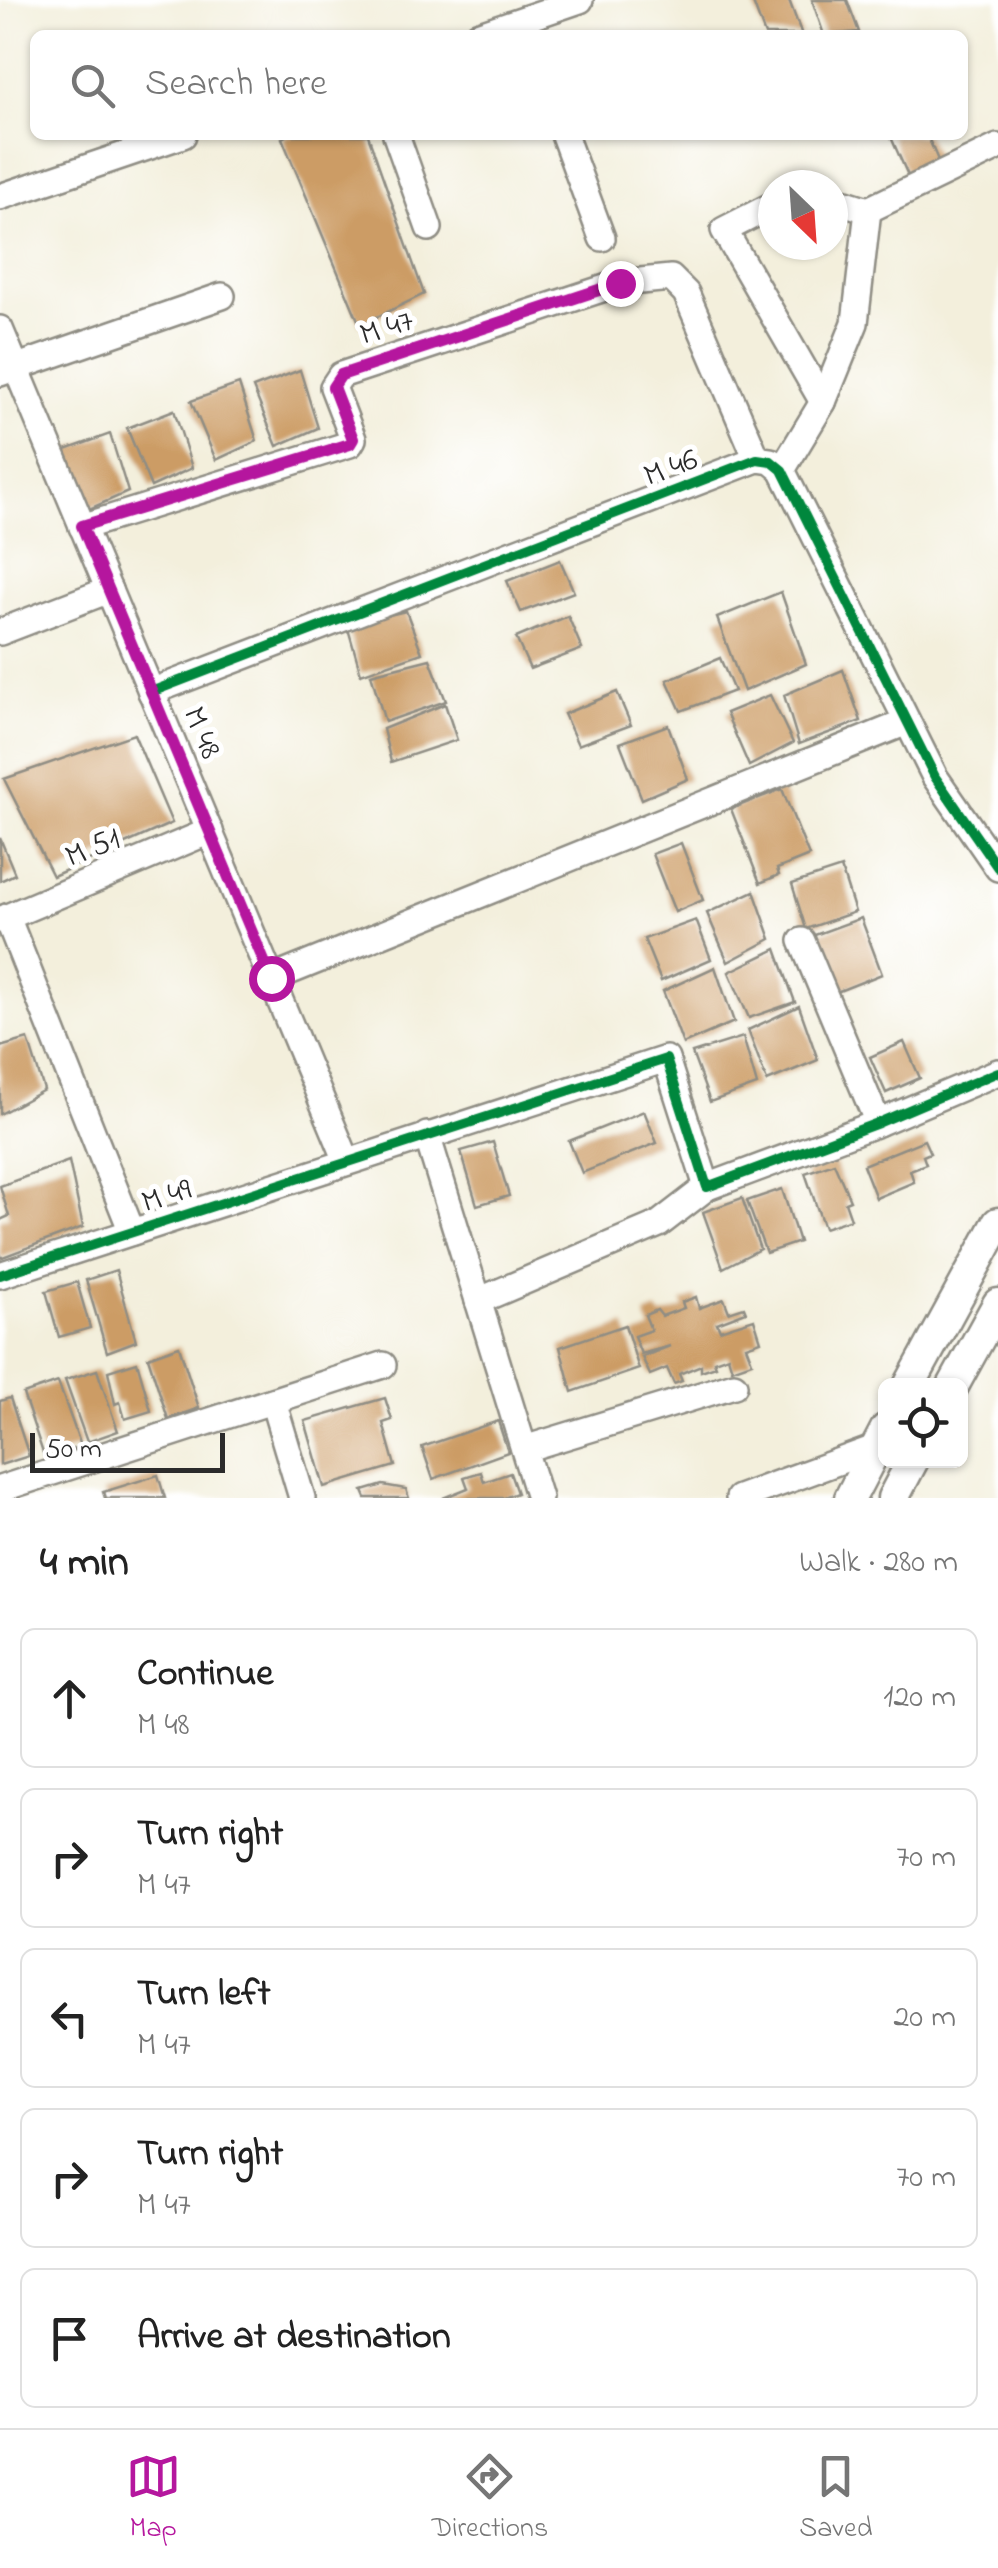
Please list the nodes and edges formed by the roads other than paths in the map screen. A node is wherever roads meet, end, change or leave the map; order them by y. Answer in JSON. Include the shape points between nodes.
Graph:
{"nodes":[{"id":1,"x":580,"y":0,"type":"edge"},
{"id":2,"x":525,"y":27,"type":"edge"},
{"id":3,"x":167,"y":140,"type":"edge"},
{"id":4,"x":398,"y":140,"type":"edge"},
{"id":5,"x":566,"y":140,"type":"edge"},
{"id":6,"x":998,"y":146,"type":"edge"},
{"id":7,"x":0,"y":197,"type":"edge"},
{"id":8,"x":848,"y":203,"type":"edge"},
{"id":9,"x":868,"y":210,"type":"junction"},
{"id":10,"x":758,"y":213,"type":"edge"},
{"id":11,"x":428,"y":228,"type":"dead end"},
{"id":12,"x":602,"y":238,"type":"dead end"},
{"id":13,"x":222,"y":296,"type":"dead end"},
{"id":14,"x":0,"y":329,"type":"edge"},
{"id":15,"x":8,"y":370,"type":"edge"},
{"id":16,"x":823,"y":402,"type":"junction"},
{"id":17,"x":756,"y":459,"type":"junction"},
{"id":18,"x":782,"y":470,"type":"junction"},
{"id":19,"x":82,"y":526,"type":"junction"},
{"id":20,"x":109,"y":590,"type":"junction"},
{"id":21,"x":0,"y":632,"type":"edge"},
{"id":22,"x":152,"y":692,"type":"junction"},
{"id":23,"x":907,"y":722,"type":"junction"},
{"id":24,"x":210,"y":832,"type":"junction"},
{"id":25,"x":998,"y":868,"type":"edge"},
{"id":26,"x":4,"y":918,"type":"edge"},
{"id":27,"x":802,"y":941,"type":"dead end"},
{"id":28,"x":271,"y":978,"type":"junction"},
{"id":29,"x":998,"y":1072,"type":"edge"},
{"id":30,"x":878,"y":1124,"type":"junction"},
{"id":31,"x":428,"y":1136,"type":"junction"},
{"id":32,"x":347,"y":1161,"type":"junction"},
{"id":33,"x":707,"y":1187,"type":"junction"},
{"id":34,"x":998,"y":1223,"type":"edge"},
{"id":35,"x":132,"y":1232,"type":"junction"},
{"id":36,"x":0,"y":1274,"type":"edge"},
{"id":37,"x":478,"y":1301,"type":"junction"},
{"id":38,"x":998,"y":1304,"type":"edge"},
{"id":39,"x":384,"y":1365,"type":"dead end"},
{"id":40,"x":913,"y":1378,"type":"edge"},
{"id":41,"x":956,"y":1378,"type":"edge"},
{"id":42,"x":734,"y":1385,"type":"dead end"},
{"id":43,"x":272,"y":1401,"type":"junction"},
{"id":44,"x":878,"y":1440,"type":"edge"},
{"id":45,"x":878,"y":1443,"type":"edge"},
{"id":46,"x":524,"y":1449,"type":"junction"},
{"id":47,"x":908,"y":1468,"type":"edge"},
{"id":48,"x":0,"y":1489,"type":"edge"},
{"id":49,"x":302,"y":1498,"type":"edge"},
{"id":50,"x":539,"y":1498,"type":"edge"},
{"id":51,"x":738,"y":1498,"type":"edge"},
{"id":52,"x":850,"y":1498,"type":"edge"},
{"id":53,"x":892,"y":1498,"type":"edge"}],
"edges":[{"from":1,"to":2,"type":"street"},
{"from":3,"to":7,"type":"street"},
{"from":4,"to":11,"type":"street"},
{"from":5,"to":12,"type":"street"},
{"from":6,"to":9,"type":"street"},
{"from":8,"to":9,"type":"street"},
{"from":9,"to":16,"type":"street","via":[[855,323]]},
{"from":10,"to":16,"type":"street","via":[[724,230]]},
{"from":13,"to":15,"type":"street"},
{"from":14,"to":15,"type":"street","name":"M 48"},
{"from":15,"to":19,"type":"street","name":"M 48"},
{"from":16,"to":18,"type":"street"},
{"from":17,"to":18,"type":"street"},
{"from":17,"to":19,"type":"street","name":"M 47","via":[[686,293],[671,278],[620,283],[341,375],[333,387],[350,444]]},
{"from":17,"to":22,"type":"street","name":"M 46"},
{"from":18,"to":23,"type":"street"},
{"from":19,"to":20,"type":"street","name":"M 48"},
{"from":20,"to":21,"type":"street"},
{"from":20,"to":22,"type":"street","name":"M 48"},
{"from":22,"to":24,"type":"street","name":"M 48"},
{"from":23,"to":25,"type":"street","via":[[934,777]]},
{"from":23,"to":28,"type":"street"},
{"from":24,"to":26,"type":"street","name":"M 51"},
{"from":24,"to":28,"type":"street","name":"M 48"},
{"from":26,"to":35,"type":"street"},
{"from":27,"to":30,"type":"street"},
{"from":28,"to":32,"type":"street","name":"M 48"},
{"from":29,"to":30,"type":"street"},
{"from":30,"to":33,"type":"street"},
{"from":31,"to":32,"type":"street","name":"M 49"},
{"from":31,"to":33,"type":"street","name":"M 49","via":[[666,1060]]},
{"from":31,"to":37,"type":"street"},
{"from":32,"to":35,"type":"street","name":"M 49"},
{"from":33,"to":37,"type":"street","via":[[659,1224]]},
{"from":34,"to":40,"type":"street"},
{"from":35,"to":36,"type":"street","name":"M 49"},
{"from":37,"to":46,"type":"street"},
{"from":38,"to":41,"type":"street"},
{"from":39,"to":43,"type":"street"},
{"from":42,"to":46,"type":"street"},
{"from":43,"to":48,"type":"street"},
{"from":43,"to":49,"type":"street"},
{"from":44,"to":51,"type":"street"},
{"from":45,"to":52,"type":"street"},
{"from":46,"to":50,"type":"street"},
{"from":47,"to":53,"type":"street"}]}
